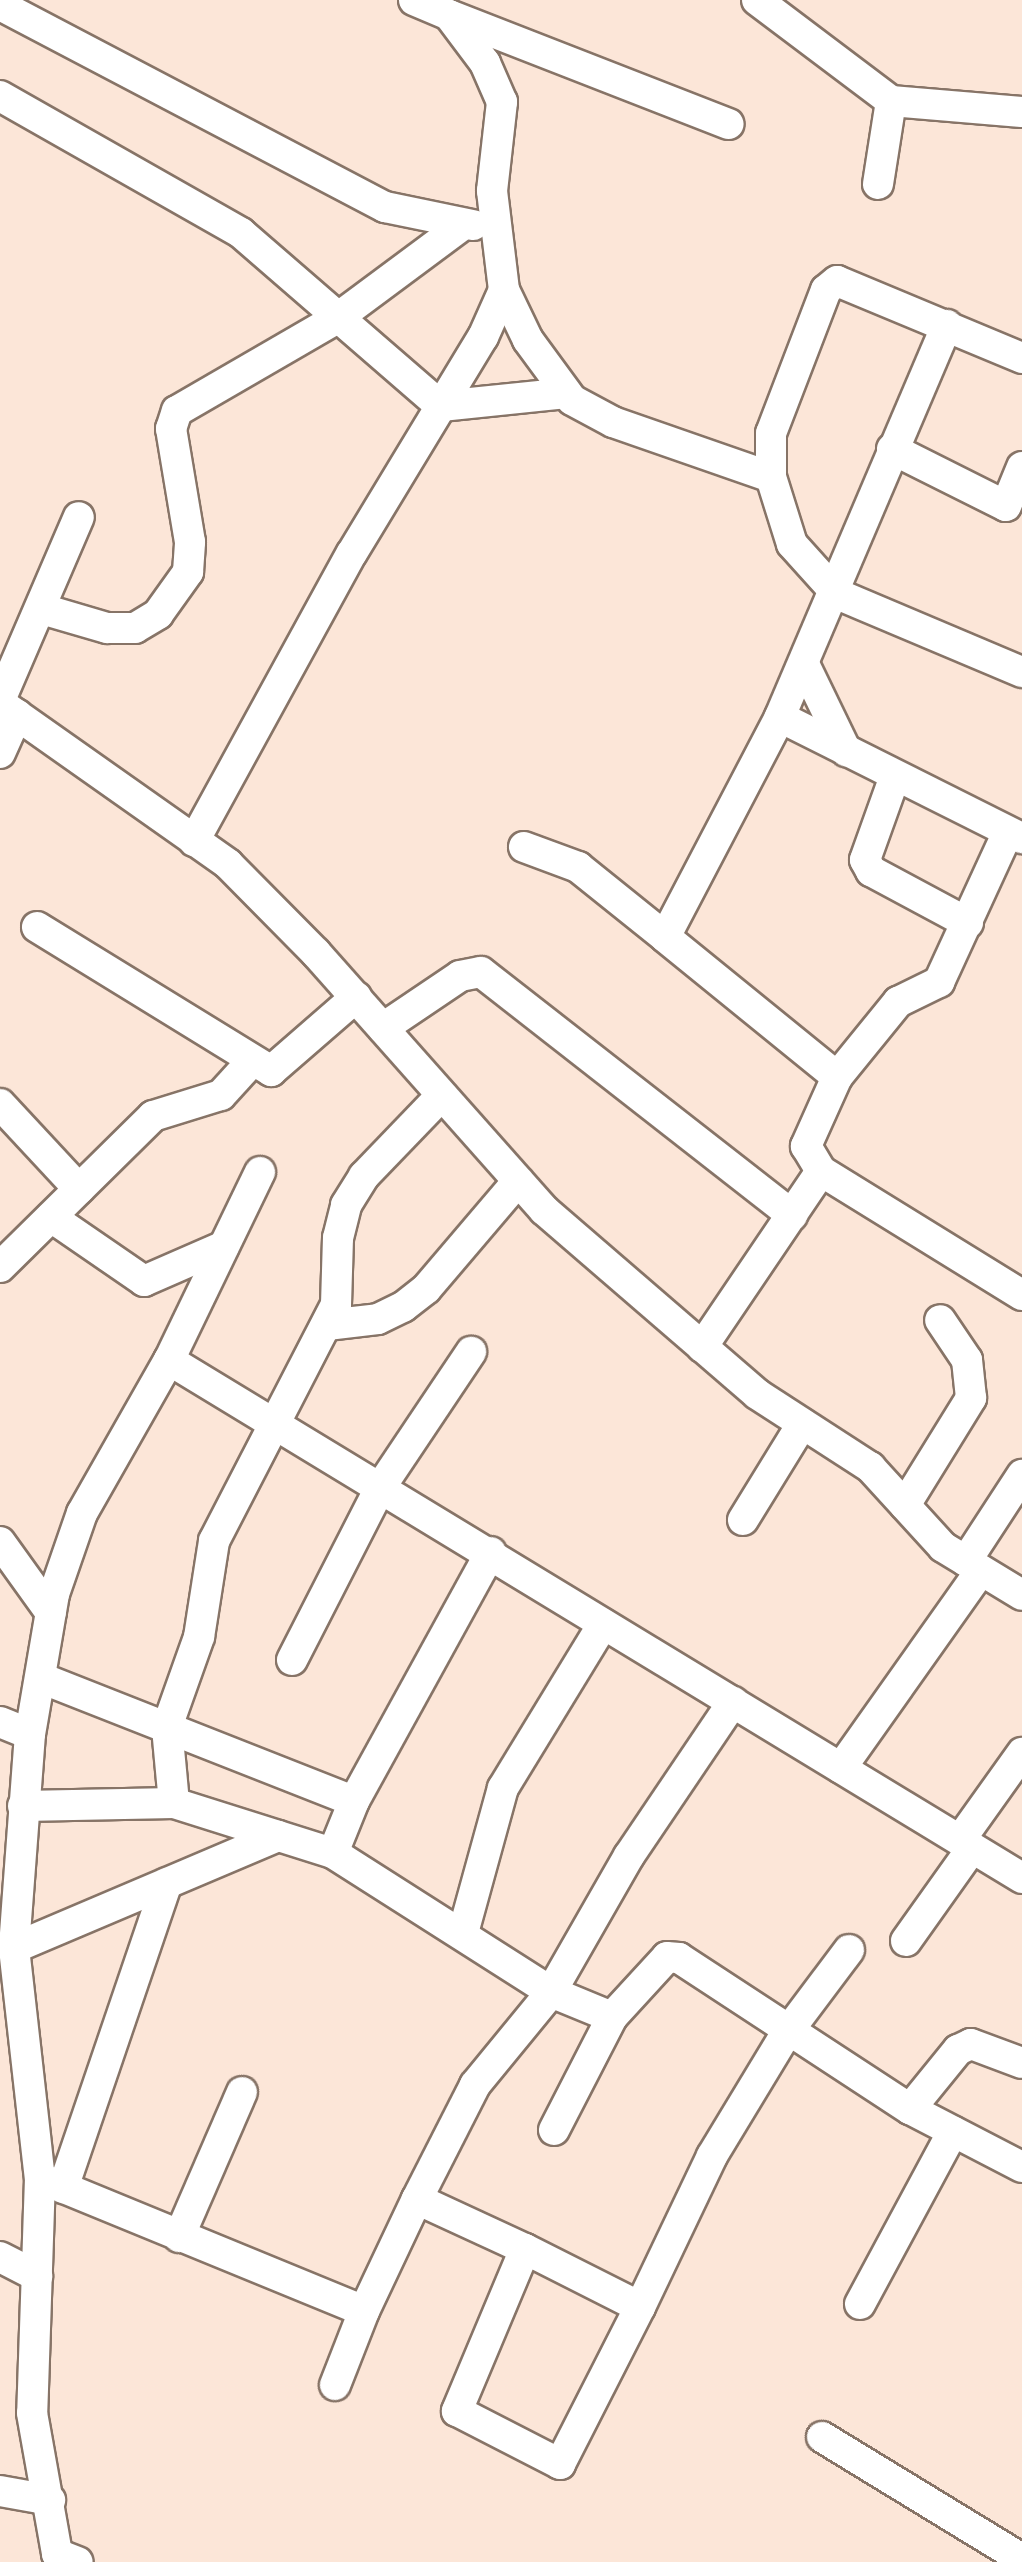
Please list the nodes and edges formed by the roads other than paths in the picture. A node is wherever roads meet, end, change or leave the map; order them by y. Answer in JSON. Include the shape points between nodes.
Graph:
{"nodes":[{"id":1,"x":414,"y":0,"type":"edge"},
{"id":2,"x":757,"y":0,"type":"edge"},
{"id":3,"x":0,"y":5,"type":"edge"},
{"id":4,"x":449,"y":15,"type":"junction"},
{"id":5,"x":0,"y":96,"type":"edge"},
{"id":6,"x":891,"y":101,"type":"junction"},
{"id":7,"x":1022,"y":112,"type":"edge"},
{"id":8,"x":729,"y":124,"type":"dead end"},
{"id":9,"x":877,"y":184,"type":"dead end"},
{"id":10,"x":464,"y":223,"type":"junction"},
{"id":11,"x":494,"y":228,"type":"junction"},
{"id":12,"x":504,"y":290,"type":"junction"},
{"id":13,"x":336,"y":319,"type":"junction"},
{"id":14,"x":947,"y":325,"type":"junction"},
{"id":15,"x":1022,"y":358,"type":"edge"},
{"id":16,"x":566,"y":393,"type":"junction"},
{"id":17,"x":441,"y":406,"type":"junction"},
{"id":18,"x":891,"y":449,"type":"junction"},
{"id":19,"x":1022,"y":467,"type":"edge"},
{"id":20,"x":771,"y":477,"type":"junction"},
{"id":21,"x":1014,"y":511,"type":"edge"},
{"id":22,"x":79,"y":517,"type":"dead end"},
{"id":23,"x":837,"y":594,"type":"junction"},
{"id":24,"x":41,"y":609,"type":"junction"},
{"id":25,"x":804,"y":664,"type":"junction"},
{"id":26,"x":1022,"y":672,"type":"edge"},
{"id":27,"x":6,"y":706,"type":"edge"},
{"id":28,"x":780,"y":717,"type":"junction"},
{"id":29,"x":846,"y":751,"type":"junction"},
{"id":30,"x":0,"y":753,"type":"edge"},
{"id":31,"x":895,"y":776,"type":"junction"},
{"id":32,"x":1015,"y":836,"type":"edge"},
{"id":33,"x":194,"y":841,"type":"junction"},
{"id":34,"x":524,"y":847,"type":"dead end"},
{"id":35,"x":968,"y":923,"type":"junction"},
{"id":36,"x":37,"y":928,"type":"dead end"},
{"id":37,"x":665,"y":937,"type":"junction"},
{"id":38,"x":356,"y":997,"type":"junction"},
{"id":39,"x":383,"y":1028,"type":"junction"},
{"id":40,"x":253,"y":1061,"type":"junction"},
{"id":41,"x":837,"y":1077,"type":"junction"},
{"id":42,"x":442,"y":1095,"type":"junction"},
{"id":43,"x":0,"y":1104,"type":"edge"},
{"id":44,"x":821,"y":1171,"type":"junction"},
{"id":45,"x":260,"y":1172,"type":"dead end"},
{"id":46,"x":518,"y":1181,"type":"junction"},
{"id":47,"x":79,"y":1189,"type":"junction"},
{"id":48,"x":792,"y":1215,"type":"junction"},
{"id":49,"x":51,"y":1217,"type":"junction"},
{"id":50,"x":224,"y":1246,"type":"junction"},
{"id":51,"x":0,"y":1268,"type":"edge"},
{"id":52,"x":1022,"y":1295,"type":"edge"},
{"id":53,"x":940,"y":1320,"type":"dead end"},
{"id":54,"x":327,"y":1325,"type":"junction"},
{"id":55,"x":702,"y":1347,"type":"junction"},
{"id":56,"x":471,"y":1352,"type":"dead end"},
{"id":57,"x":169,"y":1360,"type":"junction"},
{"id":58,"x":803,"y":1424,"type":"junction"},
{"id":59,"x":278,"y":1427,"type":"junction"},
{"id":60,"x":1022,"y":1475,"type":"edge"},
{"id":61,"x":380,"y":1488,"type":"junction"},
{"id":62,"x":905,"y":1505,"type":"junction"},
{"id":63,"x":743,"y":1520,"type":"dead end"},
{"id":64,"x":0,"y":1542,"type":"edge"},
{"id":65,"x":491,"y":1552,"type":"junction"},
{"id":66,"x":973,"y":1566,"type":"junction"},
{"id":67,"x":1022,"y":1595,"type":"edge"},
{"id":68,"x":51,"y":1613,"type":"junction"},
{"id":69,"x":603,"y":1624,"type":"junction"},
{"id":70,"x":292,"y":1660,"type":"dead end"},
{"id":71,"x":41,"y":1678,"type":"junction"},
{"id":72,"x":733,"y":1702,"type":"junction"},
{"id":73,"x":0,"y":1722,"type":"edge"},
{"id":74,"x":167,"y":1727,"type":"junction"},
{"id":75,"x":30,"y":1734,"type":"junction"},
{"id":76,"x":1022,"y":1754,"type":"edge"},
{"id":77,"x":841,"y":1768,"type":"junction"},
{"id":78,"x":354,"y":1801,"type":"junction"},
{"id":79,"x":174,"y":1803,"type":"junction"},
{"id":80,"x":23,"y":1806,"type":"junction"},
{"id":81,"x":278,"y":1836,"type":"junction"},
{"id":82,"x":966,"y":1844,"type":"junction"},
{"id":83,"x":333,"y":1853,"type":"junction"},
{"id":84,"x":9,"y":1865,"type":"edge"},
{"id":85,"x":1022,"y":1878,"type":"edge"},
{"id":86,"x":167,"y":1882,"type":"junction"},
{"id":87,"x":463,"y":1933,"type":"junction"},
{"id":88,"x":906,"y":1941,"type":"dead end"},
{"id":89,"x":14,"y":1948,"type":"junction"},
{"id":90,"x":849,"y":1950,"type":"dead end"},
{"id":91,"x":551,"y":1992,"type":"junction"},
{"id":92,"x":10,"y":2006,"type":"edge"},
{"id":93,"x":612,"y":2017,"type":"junction"},
{"id":94,"x":786,"y":2034,"type":"junction"},
{"id":95,"x":1022,"y":2063,"type":"edge"},
{"id":96,"x":242,"y":2092,"type":"dead end"},
{"id":97,"x":910,"y":2109,"type":"junction"},
{"id":98,"x":554,"y":2130,"type":"dead end"},
{"id":99,"x":953,"y":2131,"type":"junction"},
{"id":100,"x":1022,"y":2167,"type":"edge"},
{"id":101,"x":52,"y":2183,"type":"junction"},
{"id":102,"x":417,"y":2199,"type":"junction"},
{"id":103,"x":179,"y":2237,"type":"junction"},
{"id":104,"x":525,"y":2249,"type":"junction"},
{"id":105,"x":0,"y":2257,"type":"edge"},
{"id":106,"x":37,"y":2276,"type":"junction"},
{"id":107,"x":860,"y":2304,"type":"dead end"},
{"id":108,"x":640,"y":2307,"type":"junction"},
{"id":109,"x":364,"y":2311,"type":"junction"},
{"id":110,"x":335,"y":2385,"type":"dead end"},
{"id":111,"x":822,"y":2437,"type":"dead end"},
{"id":112,"x":0,"y":2491,"type":"edge"},
{"id":113,"x":50,"y":2500,"type":"junction"},
{"id":114,"x":64,"y":2559,"type":"edge"},
{"id":115,"x":1022,"y":2559,"type":"edge"}],
"edges":[{"from":1,"to":4,"type":"street"},
{"from":2,"to":6,"type":"street"},
{"from":3,"to":10,"type":"street","via":[[385,206]]},
{"from":4,"to":8,"type":"street"},
{"from":4,"to":11,"type":"street","via":[[485,63],[502,102]]},
{"from":5,"to":13,"type":"street","via":[[241,233]]},
{"from":6,"to":7,"type":"street"},
{"from":6,"to":9,"type":"street"},
{"from":10,"to":11,"type":"street"},
{"from":10,"to":13,"type":"street"},
{"from":11,"to":12,"type":"street"},
{"from":12,"to":16,"type":"street","via":[[528,340]]},
{"from":12,"to":17,"type":"street"},
{"from":13,"to":17,"type":"street"},
{"from":13,"to":24,"type":"street","via":[[177,411],[171,429],[190,542],[188,572],[158,614],[135,628],[107,628]]},
{"from":14,"to":15,"type":"street"},
{"from":14,"to":18,"type":"street"},
{"from":14,"to":20,"type":"street","via":[[837,281],[826,290],[778,403]]},
{"from":16,"to":17,"type":"street"},
{"from":16,"to":20,"type":"street","via":[[613,422]]},
{"from":17,"to":33,"type":"street"},
{"from":18,"to":21,"type":"street"},
{"from":18,"to":23,"type":"street"},
{"from":19,"to":21,"type":"street"},
{"from":20,"to":23,"type":"street","via":[[792,544]]},
{"from":22,"to":24,"type":"street"},
{"from":23,"to":25,"type":"street"},
{"from":23,"to":26,"type":"street"},
{"from":24,"to":27,"type":"street"},
{"from":25,"to":28,"type":"street"},
{"from":25,"to":29,"type":"street"},
{"from":27,"to":30,"type":"street"},
{"from":27,"to":33,"type":"street"},
{"from":28,"to":29,"type":"street"},
{"from":28,"to":37,"type":"street"},
{"from":29,"to":31,"type":"street"},
{"from":31,"to":32,"type":"street"},
{"from":31,"to":35,"type":"street","via":[[865,860],[871,871]]},
{"from":32,"to":35,"type":"street"},
{"from":33,"to":38,"type":"street","via":[[228,864]]},
{"from":34,"to":37,"type":"street","via":[[578,867]]},
{"from":35,"to":41,"type":"street","via":[[939,982],[898,1002]]},
{"from":36,"to":40,"type":"street"},
{"from":37,"to":41,"type":"street"},
{"from":38,"to":39,"type":"street"},
{"from":38,"to":40,"type":"street","via":[[271,1071]]},
{"from":39,"to":42,"type":"street"},
{"from":39,"to":48,"type":"street","via":[[460,976],[481,972]]},
{"from":40,"to":47,"type":"street","via":[[221,1096],[153,1116]]},
{"from":41,"to":44,"type":"street","via":[[806,1146]]},
{"from":42,"to":46,"type":"street"},
{"from":42,"to":54,"type":"street","via":[[364,1176],[346,1205],[338,1238],[336,1305]]},
{"from":43,"to":47,"type":"street"},
{"from":44,"to":48,"type":"street"},
{"from":44,"to":52,"type":"street"},
{"from":45,"to":50,"type":"street"},
{"from":46,"to":54,"type":"street","via":[[426,1289],[403,1307],[377,1319]]},
{"from":46,"to":55,"type":"street"},
{"from":47,"to":49,"type":"street"},
{"from":48,"to":55,"type":"street"},
{"from":49,"to":50,"type":"street","via":[[144,1281]]},
{"from":49,"to":51,"type":"street"},
{"from":50,"to":57,"type":"street"},
{"from":53,"to":62,"type":"street","via":[[967,1360],[971,1398]]},
{"from":54,"to":59,"type":"street"},
{"from":55,"to":58,"type":"street"},
{"from":56,"to":61,"type":"street"},
{"from":57,"to":59,"type":"street"},
{"from":57,"to":68,"type":"street","via":[[82,1513]]},
{"from":58,"to":62,"type":"street","via":[[870,1467]]},
{"from":58,"to":63,"type":"street"},
{"from":59,"to":61,"type":"street"},
{"from":59,"to":74,"type":"street","via":[[214,1541],[199,1637]]},
{"from":60,"to":66,"type":"street"},
{"from":61,"to":65,"type":"street"},
{"from":61,"to":70,"type":"street"},
{"from":62,"to":66,"type":"street","via":[[943,1547]]},
{"from":64,"to":68,"type":"street"},
{"from":65,"to":69,"type":"street"},
{"from":65,"to":78,"type":"street"},
{"from":66,"to":67,"type":"street"},
{"from":66,"to":77,"type":"street"},
{"from":68,"to":71,"type":"street"},
{"from":69,"to":72,"type":"street"},
{"from":69,"to":87,"type":"street","via":[[503,1788]]},
{"from":71,"to":74,"type":"street"},
{"from":71,"to":75,"type":"street"},
{"from":72,"to":77,"type":"street"},
{"from":72,"to":91,"type":"street","via":[[629,1856]]},
{"from":73,"to":75,"type":"street"},
{"from":74,"to":78,"type":"street"},
{"from":74,"to":79,"type":"street"},
{"from":75,"to":80,"type":"street"},
{"from":76,"to":82,"type":"street"},
{"from":77,"to":82,"type":"street"},
{"from":78,"to":83,"type":"street"},
{"from":79,"to":80,"type":"street"},
{"from":79,"to":81,"type":"street"},
{"from":80,"to":84,"type":"street"},
{"from":81,"to":83,"type":"street"},
{"from":81,"to":86,"type":"street"},
{"from":82,"to":85,"type":"street"},
{"from":82,"to":88,"type":"street"},
{"from":83,"to":87,"type":"street"},
{"from":84,"to":89,"type":"street"},
{"from":86,"to":89,"type":"street"},
{"from":86,"to":101,"type":"street"},
{"from":87,"to":91,"type":"street"},
{"from":89,"to":92,"type":"street"},
{"from":90,"to":94,"type":"street"},
{"from":91,"to":93,"type":"street"},
{"from":91,"to":102,"type":"street","via":[[475,2085]]},
{"from":92,"to":101,"type":"street"},
{"from":93,"to":94,"type":"street","via":[[667,1957],[679,1958]]},
{"from":93,"to":98,"type":"street"},
{"from":94,"to":97,"type":"street"},
{"from":94,"to":108,"type":"street","via":[[712,2155]]},
{"from":95,"to":97,"type":"street","via":[[971,2044],[958,2050]]},
{"from":96,"to":103,"type":"street"},
{"from":97,"to":99,"type":"street"},
{"from":99,"to":100,"type":"street"},
{"from":99,"to":107,"type":"street"},
{"from":101,"to":103,"type":"street"},
{"from":101,"to":106,"type":"street"},
{"from":102,"to":104,"type":"street"},
{"from":102,"to":109,"type":"street"},
{"from":103,"to":109,"type":"street"},
{"from":104,"to":108,"type":"street"},
{"from":104,"to":108,"type":"street","via":[[457,2412],[560,2464]]},
{"from":105,"to":106,"type":"street"},
{"from":106,"to":113,"type":"street","via":[[32,2413]]},
{"from":109,"to":110,"type":"street"},
{"from":111,"to":115,"type":"street"},
{"from":112,"to":113,"type":"street"},
{"from":113,"to":114,"type":"street"}]}
